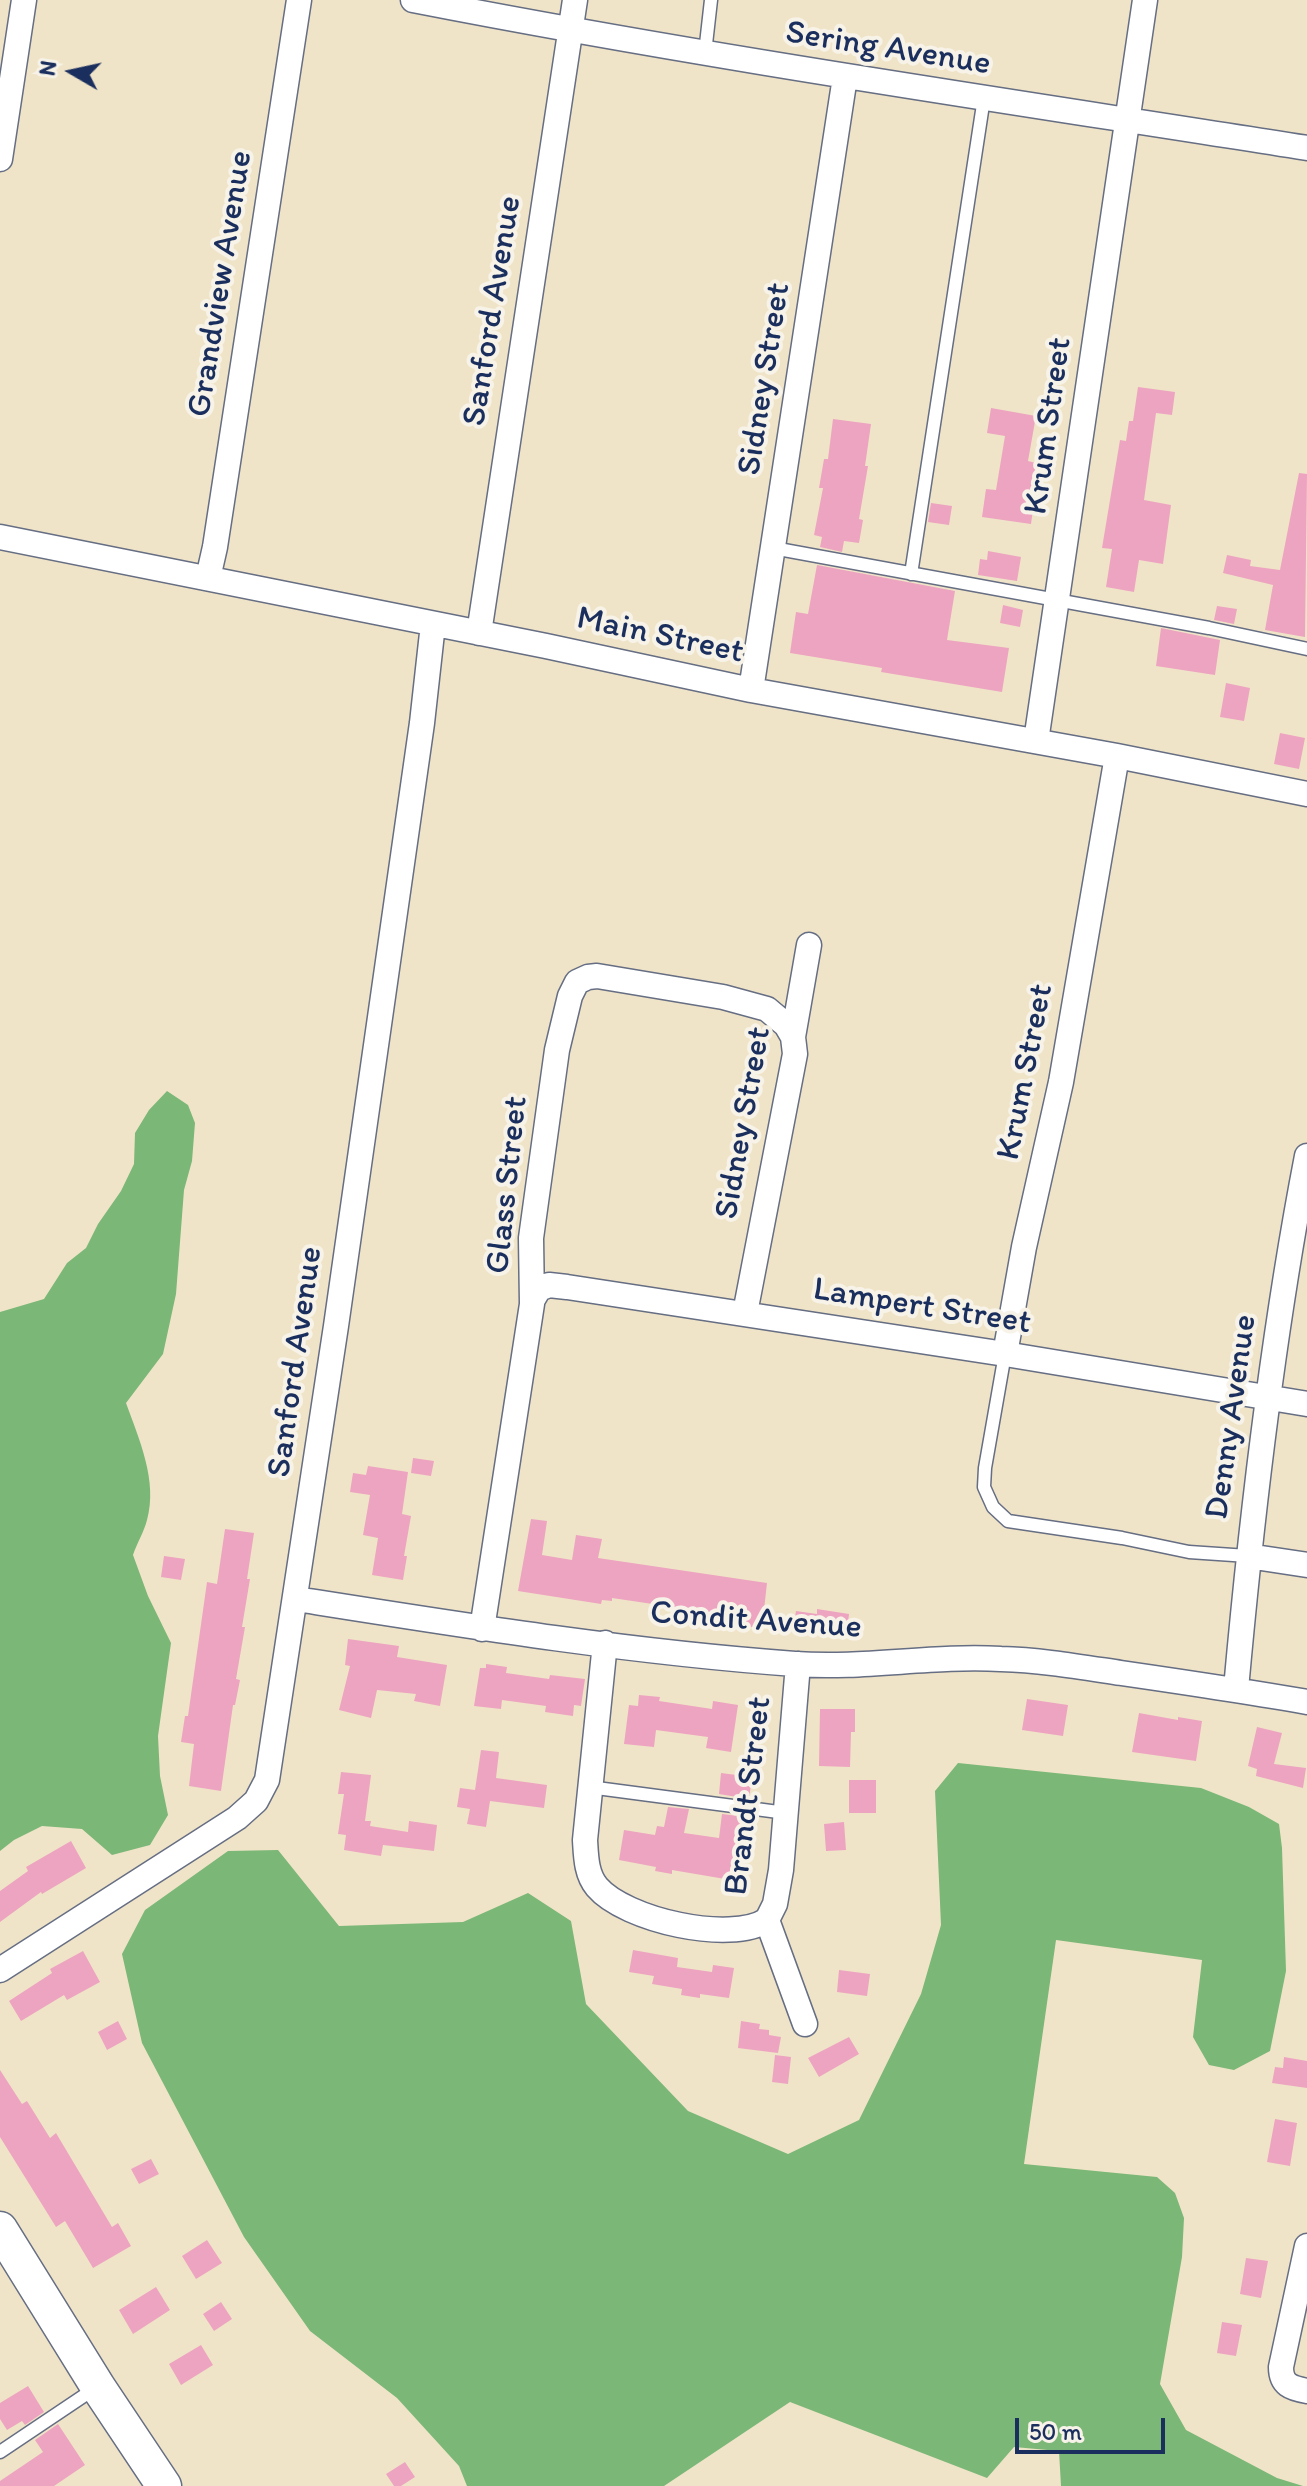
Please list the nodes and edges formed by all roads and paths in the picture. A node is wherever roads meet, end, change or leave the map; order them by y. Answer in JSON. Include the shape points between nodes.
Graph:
{"nodes":[{"id":1,"x":24,"y":0,"type":"edge"},
{"id":2,"x":299,"y":0,"type":"edge"},
{"id":3,"x":413,"y":0,"type":"edge"},
{"id":4,"x":575,"y":0,"type":"edge"},
{"id":5,"x":711,"y":0,"type":"edge"},
{"id":6,"x":1145,"y":0,"type":"edge"},
{"id":7,"x":570,"y":31,"type":"junction"},
{"id":8,"x":705,"y":53,"type":"junction"},
{"id":9,"x":8,"y":55,"type":"edge"},
{"id":10,"x":845,"y":77,"type":"junction"},
{"id":11,"x":984,"y":98,"type":"junction"},
{"id":12,"x":1128,"y":120,"type":"junction"},
{"id":13,"x":1307,"y":148,"type":"edge"},
{"id":14,"x":0,"y":159,"type":"edge"},
{"id":15,"x":0,"y":537,"type":"edge"},
{"id":16,"x":773,"y":548,"type":"junction"},
{"id":17,"x":911,"y":574,"type":"junction"},
{"id":18,"x":208,"y":578,"type":"junction"},
{"id":19,"x":1058,"y":601,"type":"junction"},
{"id":20,"x":433,"y":624,"type":"junction"},
{"id":21,"x":479,"y":633,"type":"junction"},
{"id":22,"x":1307,"y":649,"type":"edge"},
{"id":23,"x":751,"y":690,"type":"junction"},
{"id":24,"x":1036,"y":741,"type":"junction"},
{"id":25,"x":1117,"y":756,"type":"junction"},
{"id":26,"x":1307,"y":794,"type":"edge"},
{"id":27,"x":809,"y":945,"type":"dead end"},
{"id":28,"x":793,"y":1037,"type":"junction"},
{"id":29,"x":1307,"y":1156,"type":"edge"},
{"id":30,"x":1299,"y":1241,"type":"edge"},
{"id":31,"x":532,"y":1301,"type":"junction"},
{"id":32,"x":745,"y":1313,"type":"junction"},
{"id":33,"x":1005,"y":1354,"type":"junction"},
{"id":34,"x":1269,"y":1398,"type":"junction"},
{"id":35,"x":1307,"y":1404,"type":"edge"},
{"id":36,"x":1248,"y":1556,"type":"junction"},
{"id":37,"x":1307,"y":1565,"type":"edge"},
{"id":38,"x":296,"y":1599,"type":"junction"},
{"id":39,"x":482,"y":1629,"type":"junction"},
{"id":40,"x":605,"y":1643,"type":"junction"},
{"id":41,"x":798,"y":1664,"type":"junction"},
{"id":42,"x":1236,"y":1689,"type":"junction"},
{"id":43,"x":1307,"y":1702,"type":"edge"},
{"id":44,"x":589,"y":1787,"type":"junction"},
{"id":45,"x":786,"y":1813,"type":"junction"},
{"id":46,"x":767,"y":1920,"type":"junction"},
{"id":47,"x":0,"y":1970,"type":"edge"},
{"id":48,"x":805,"y":2024,"type":"dead end"},
{"id":49,"x":0,"y":2229,"type":"edge"},
{"id":50,"x":1307,"y":2246,"type":"edge"},
{"id":51,"x":98,"y":2387,"type":"junction"},
{"id":52,"x":1307,"y":2391,"type":"edge"},
{"id":53,"x":0,"y":2452,"type":"edge"},
{"id":54,"x":164,"y":2486,"type":"edge"}],
"edges":[{"from":1,"to":9,"type":"street"},
{"from":2,"to":18,"type":"street","name":"Grandview Avenue"},
{"from":3,"to":7,"type":"street","name":"Sering Avenue"},
{"from":4,"to":7,"type":"street","name":"Sanford Avenue"},
{"from":5,"to":8,"type":"lane"},
{"from":6,"to":12,"type":"street","name":"Krum Street"},
{"from":7,"to":8,"type":"street","name":"Sering Avenue"},
{"from":7,"to":21,"type":"street","name":"Sanford Avenue"},
{"from":8,"to":10,"type":"street","name":"Sering Avenue"},
{"from":9,"to":14,"type":"street"},
{"from":10,"to":11,"type":"street","name":"Sering Avenue"},
{"from":10,"to":16,"type":"street","name":"Sidney Street"},
{"from":11,"to":12,"type":"street","name":"Sering Avenue"},
{"from":11,"to":17,"type":"lane"},
{"from":12,"to":13,"type":"street","name":"Sering Avenue"},
{"from":12,"to":19,"type":"street","name":"Krum Street"},
{"from":15,"to":18,"type":"street","name":"Main Street"},
{"from":16,"to":17,"type":"lane"},
{"from":16,"to":23,"type":"street","name":"Sidney Street"},
{"from":17,"to":19,"type":"lane"},
{"from":18,"to":20,"type":"street","name":"Main Street"},
{"from":19,"to":22,"type":"lane"},
{"from":19,"to":24,"type":"street","name":"Krum Street"},
{"from":20,"to":21,"type":"street","name":"Main Street"},
{"from":20,"to":38,"type":"street","name":"Sanford Avenue"},
{"from":21,"to":23,"type":"street","name":"Main Street"},
{"from":23,"to":24,"type":"street","name":"Main Street"},
{"from":24,"to":25,"type":"street","name":"Main Street"},
{"from":25,"to":26,"type":"street","name":"Main Street"},
{"from":25,"to":33,"type":"street","name":"Krum Street","via":[[1061,1082]]},
{"from":27,"to":28,"type":"street","name":"Sidney Street"},
{"from":28,"to":31,"type":"street","name":"Glass Street","via":[[767,1009],[723,997],[597,976],[577,982],[557,1050],[543,1140],[531,1238]]},
{"from":28,"to":32,"type":"street","name":"Sidney Street","via":[[795,1054]]},
{"from":29,"to":30,"type":"street","name":"Denny Avenue"},
{"from":30,"to":34,"type":"street","name":"Denny Avenue"},
{"from":31,"to":32,"type":"street","name":"Lampert Street","via":[[549,1285]]},
{"from":31,"to":39,"type":"street","name":"Glass Street"},
{"from":32,"to":33,"type":"street","name":"Lampert Street"},
{"from":33,"to":34,"type":"street","name":"Lampert Street"},
{"from":33,"to":36,"type":"lane","via":[[984,1487],[993,1507],[1008,1521],[1189,1552]]},
{"from":34,"to":35,"type":"street","name":"Lampert Street"},
{"from":34,"to":36,"type":"street","name":"Denny Avenue"},
{"from":36,"to":37,"type":"street"},
{"from":36,"to":42,"type":"street","name":"Denny Avenue"},
{"from":38,"to":39,"type":"street","name":"Condit Avenue"},
{"from":38,"to":47,"type":"street","name":"Sanford Avenue","via":[[267,1780],[256,1801]]},
{"from":39,"to":40,"type":"street","name":"Condit Avenue"},
{"from":40,"to":41,"type":"street","name":"Condit Avenue"},
{"from":40,"to":44,"type":"street"},
{"from":41,"to":42,"type":"street","name":"Condit Avenue","via":[[1004,1659]]},
{"from":41,"to":45,"type":"street","name":"Brandt Street"},
{"from":42,"to":43,"type":"street","name":"Condit Avenue"},
{"from":44,"to":45,"type":"lane"},
{"from":44,"to":46,"type":"street","via":[[586,1862],[597,1887],[612,1901],[675,1924],[741,1929]]},
{"from":45,"to":46,"type":"street","name":"Brandt Street","via":[[775,1904]]},
{"from":46,"to":48,"type":"street","name":"Brandt Street"},
{"from":49,"to":51,"type":"main road"},
{"from":50,"to":52,"type":"street","via":[[1281,2367],[1282,2379]]},
{"from":51,"to":53,"type":"lane"},
{"from":51,"to":54,"type":"main road"}]}
